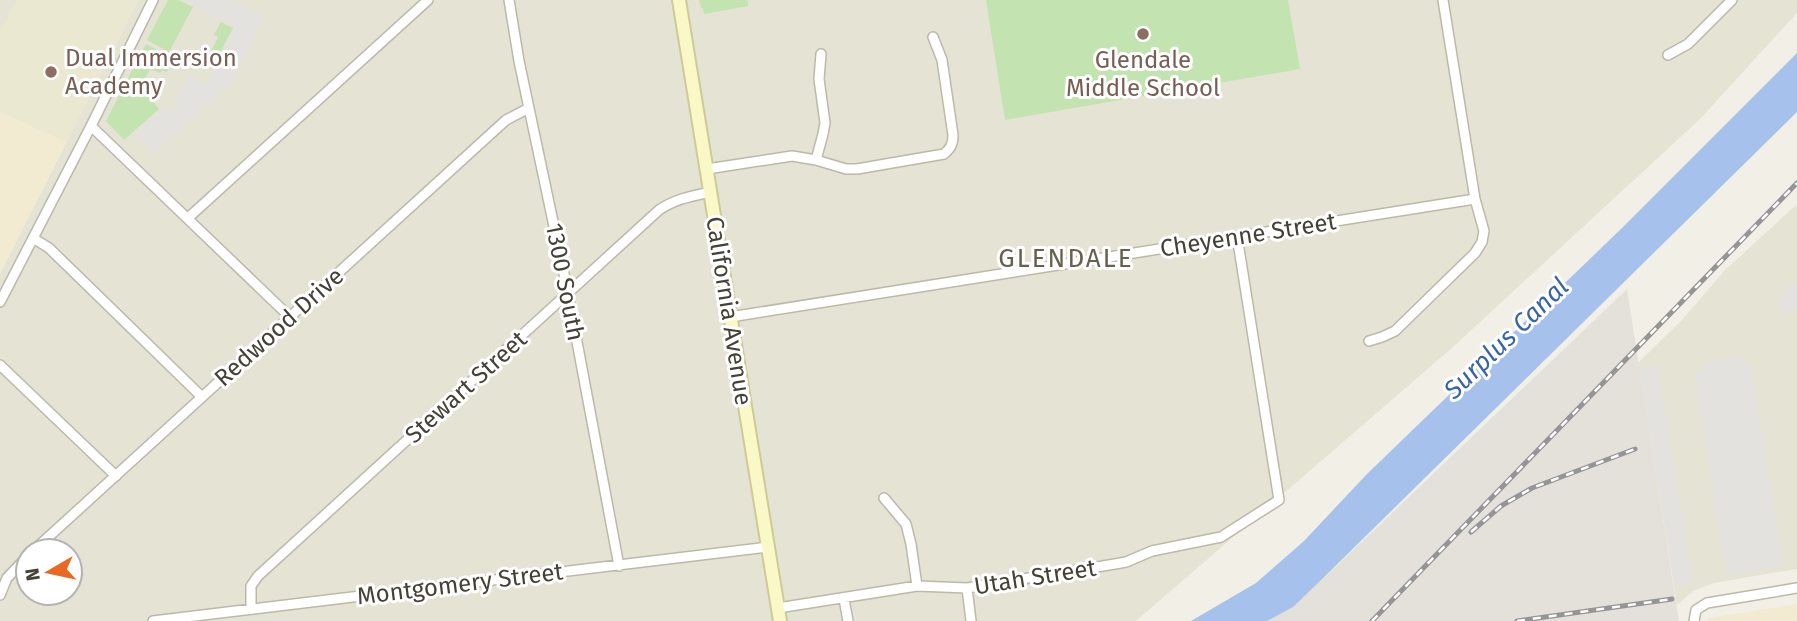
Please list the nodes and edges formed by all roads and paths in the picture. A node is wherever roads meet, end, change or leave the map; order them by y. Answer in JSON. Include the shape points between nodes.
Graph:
{"nodes":[{"id":1,"x":153,"y":0,"type":"edge"},
{"id":2,"x":428,"y":0,"type":"edge"},
{"id":3,"x":509,"y":0,"type":"edge"},
{"id":4,"x":679,"y":0,"type":"edge"},
{"id":5,"x":1443,"y":0,"type":"edge"},
{"id":6,"x":1732,"y":0,"type":"edge"},
{"id":7,"x":933,"y":37,"type":"dead end"},
{"id":8,"x":821,"y":54,"type":"dead end"},
{"id":9,"x":1668,"y":55,"type":"dead end"},
{"id":10,"x":529,"y":108,"type":"junction"},
{"id":11,"x":91,"y":126,"type":"junction"},
{"id":12,"x":816,"y":160,"type":"junction"},
{"id":13,"x":707,"y":169,"type":"junction"},
{"id":14,"x":710,"y":192,"type":"junction"},
{"id":15,"x":1475,"y":199,"type":"junction"},
{"id":16,"x":188,"y":218,"type":"junction"},
{"id":17,"x":1237,"y":236,"type":"junction"},
{"id":18,"x":33,"y":238,"type":"junction"},
{"id":19,"x":568,"y":295,"type":"junction"},
{"id":20,"x":0,"y":302,"type":"edge"},
{"id":21,"x":290,"y":317,"type":"junction"},
{"id":22,"x":730,"y":317,"type":"junction"},
{"id":23,"x":1369,"y":341,"type":"dead end"},
{"id":24,"x":0,"y":365,"type":"edge"},
{"id":25,"x":202,"y":397,"type":"junction"},
{"id":26,"x":116,"y":476,"type":"junction"},
{"id":27,"x":884,"y":498,"type":"dead end"},
{"id":28,"x":48,"y":537,"type":"edge"},
{"id":29,"x":768,"y":547,"type":"junction"},
{"id":30,"x":619,"y":566,"type":"junction"},
{"id":31,"x":14,"y":571,"type":"edge"},
{"id":32,"x":917,"y":586,"type":"junction"},
{"id":33,"x":967,"y":588,"type":"junction"},
{"id":34,"x":1797,"y":588,"type":"edge"},
{"id":35,"x":0,"y":595,"type":"edge"},
{"id":36,"x":844,"y":598,"type":"junction"},
{"id":37,"x":251,"y":609,"type":"junction"},
{"id":38,"x":779,"y":615,"type":"edge"},
{"id":39,"x":153,"y":621,"type":"edge"},
{"id":40,"x":848,"y":621,"type":"edge"},
{"id":41,"x":971,"y":621,"type":"edge"},
{"id":42,"x":1694,"y":621,"type":"edge"}],
"edges":[{"from":1,"to":11,"type":"street"},
{"from":2,"to":16,"type":"street"},
{"from":3,"to":10,"type":"street","name":"1300 South"},
{"from":4,"to":13,"type":"main road","name":"California Avenue"},
{"from":5,"to":15,"type":"street"},
{"from":6,"to":9,"type":"street","via":[[1688,44]]},
{"from":7,"to":12,"type":"street","via":[[944,72],[953,135],[950,149],[936,156],[857,169]]},
{"from":8,"to":12,"type":"street","via":[[825,122]]},
{"from":10,"to":19,"type":"street","name":"1300 South"},
{"from":10,"to":21,"type":"street","name":"Redwood Drive","via":[[506,120]]},
{"from":11,"to":16,"type":"street"},
{"from":11,"to":18,"type":"street"},
{"from":12,"to":13,"type":"street","via":[[792,156]]},
{"from":13,"to":14,"type":"main road","name":"California Avenue"},
{"from":14,"to":19,"type":"street","name":"Stewart Street","via":[[663,208]]},
{"from":14,"to":22,"type":"main road","name":"California Avenue"},
{"from":15,"to":17,"type":"street","name":"Cheyenne Street"},
{"from":15,"to":23,"type":"street","via":[[1484,231],[1475,253],[1395,331]]},
{"from":16,"to":21,"type":"street"},
{"from":17,"to":22,"type":"street","name":"Cheyenne Street"},
{"from":17,"to":33,"type":"street","name":"Utah Street","via":[[1279,500],[1221,537],[1153,551],[1126,562]]},
{"from":18,"to":20,"type":"street"},
{"from":18,"to":25,"type":"street","via":[[49,248]]},
{"from":19,"to":30,"type":"street","name":"1300 South"},
{"from":19,"to":37,"type":"street","name":"Stewart Street","via":[[258,576],[251,586]]},
{"from":21,"to":25,"type":"street","name":"Redwood Drive"},
{"from":22,"to":29,"type":"main road","name":"California Avenue"},
{"from":24,"to":26,"type":"street"},
{"from":25,"to":26,"type":"street","name":"Redwood Drive"},
{"from":26,"to":28,"type":"street","name":"Redwood Drive"},
{"from":27,"to":32,"type":"street","via":[[905,523]]},
{"from":29,"to":30,"type":"street","name":"Montgomery Street"},
{"from":29,"to":38,"type":"main road","name":"California Avenue"},
{"from":30,"to":37,"type":"street","name":"Montgomery Street"},
{"from":31,"to":35,"type":"street"},
{"from":32,"to":33,"type":"street","name":"Utah Street"},
{"from":32,"to":36,"type":"street","name":"Utah Street"},
{"from":33,"to":41,"type":"street"},
{"from":34,"to":42,"type":"street","via":[[1712,602],[1696,610]]},
{"from":36,"to":38,"type":"street","name":"Utah Street"},
{"from":36,"to":40,"type":"street"},
{"from":37,"to":39,"type":"street","name":"Montgomery Street"}]}
